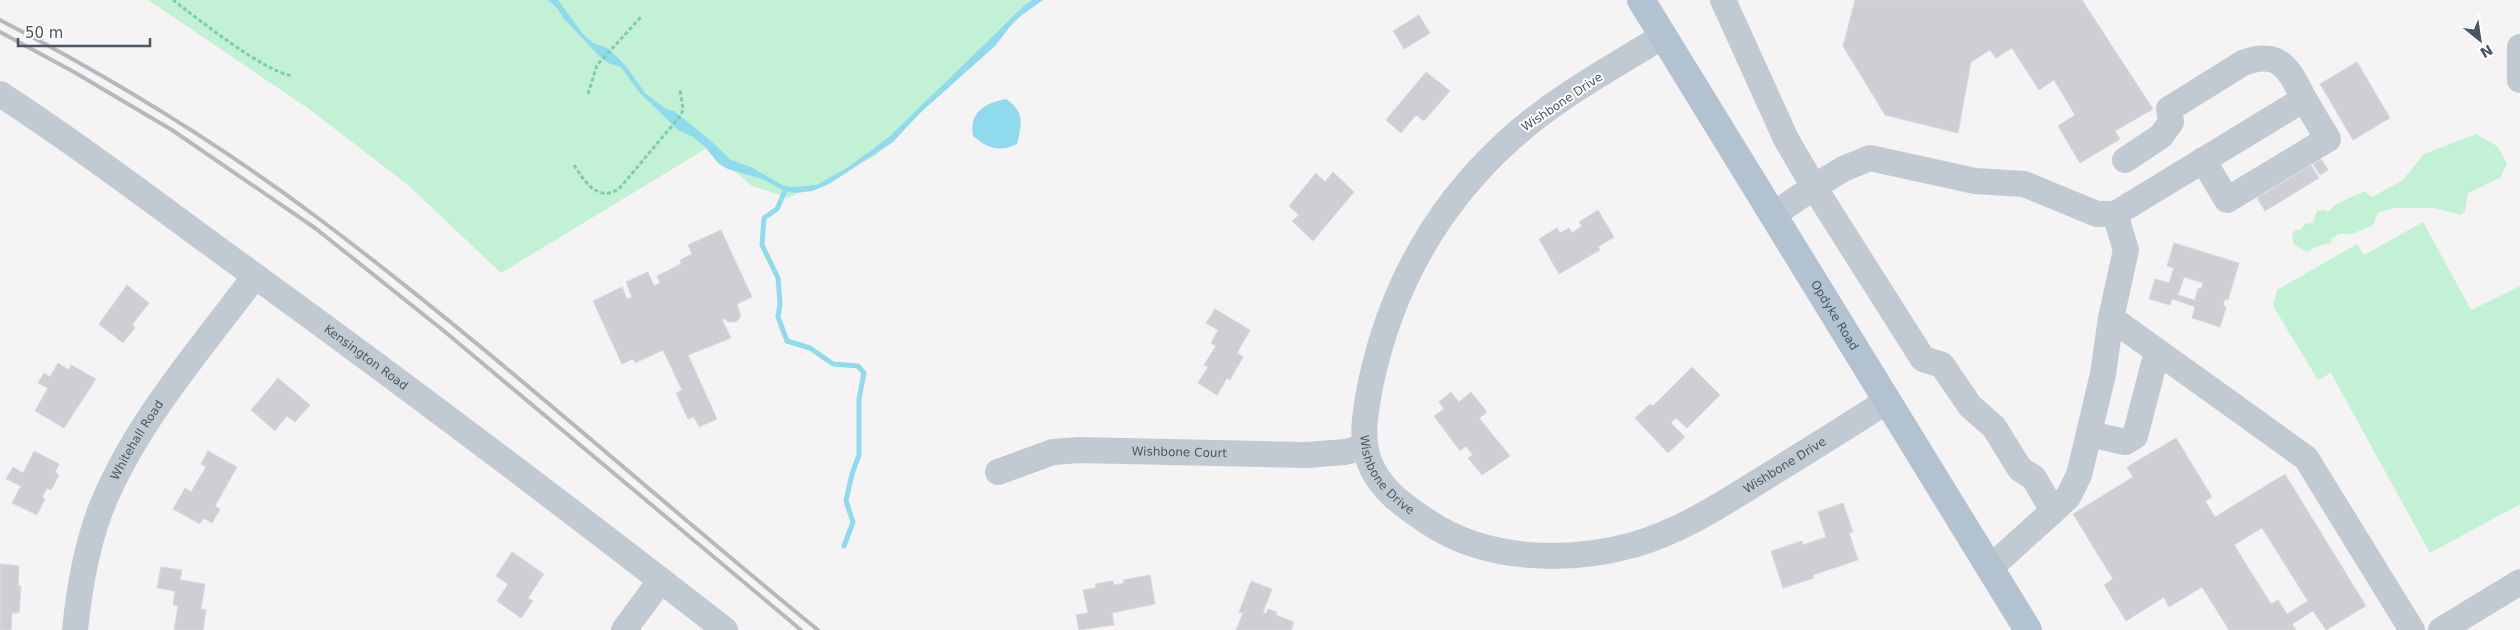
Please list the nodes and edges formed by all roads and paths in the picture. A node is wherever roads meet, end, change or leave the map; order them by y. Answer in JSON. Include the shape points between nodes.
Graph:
{"nodes":[{"id":1,"x":173,"y":0,"type":"edge"},
{"id":2,"x":1641,"y":0,"type":"edge"},
{"id":3,"x":1723,"y":0,"type":"edge"},
{"id":4,"x":641,"y":17,"type":"dead end"},
{"id":5,"x":1663,"y":36,"type":"junction"},
{"id":6,"x":2520,"y":47,"type":"edge"},
{"id":7,"x":293,"y":76,"type":"dead end"},
{"id":8,"x":2520,"y":80,"type":"edge"},
{"id":9,"x":680,"y":90,"type":"dead end"},
{"id":10,"x":0,"y":94,"type":"edge"},
{"id":11,"x":588,"y":94,"type":"dead end"},
{"id":12,"x":2304,"y":99,"type":"junction"},
{"id":13,"x":2125,"y":160,"type":"dead end"},
{"id":14,"x":2203,"y":160,"type":"junction"},
{"id":15,"x":574,"y":166,"type":"dead end"},
{"id":16,"x":1814,"y":187,"type":"junction"},
{"id":17,"x":2115,"y":214,"type":"junction"},
{"id":18,"x":1773,"y":215,"type":"junction"},
{"id":19,"x":254,"y":276,"type":"junction"},
{"id":20,"x":2111,"y":318,"type":"junction"},
{"id":21,"x":2157,"y":352,"type":"junction"},
{"id":22,"x":1887,"y":401,"type":"junction"},
{"id":23,"x":2089,"y":434,"type":"junction"},
{"id":24,"x":1365,"y":447,"type":"junction"},
{"id":25,"x":998,"y":472,"type":"dead end"},
{"id":26,"x":2053,"y":511,"type":"junction"},
{"id":27,"x":1990,"y":568,"type":"junction"},
{"id":28,"x":661,"y":580,"type":"junction"},
{"id":29,"x":2520,"y":582,"type":"edge"},
{"id":30,"x":75,"y":630,"type":"edge"},
{"id":31,"x":624,"y":630,"type":"edge"},
{"id":32,"x":725,"y":630,"type":"edge"},
{"id":33,"x":2028,"y":630,"type":"edge"},
{"id":34,"x":2412,"y":630,"type":"edge"},
{"id":35,"x":2441,"y":630,"type":"edge"}],
"edges":[{"from":1,"to":7,"type":"path","via":[[259,60]]},
{"from":2,"to":5,"type":"main road","name":"Opdyke Road"},
{"from":3,"to":16,"type":"street","via":[[1786,139]]},
{"from":4,"to":11,"type":"path","via":[[597,66]]},
{"from":5,"to":18,"type":"main road","name":"Opdyke Road"},
{"from":5,"to":24,"type":"street","name":"Wishbone Drive","via":[[1523,128],[1485,164],[1435,225],[1406,275],[1384,331],[1367,401]]},
{"from":6,"to":8,"type":"street"},
{"from":9,"to":15,"type":"path","via":[[681,115],[628,181],[614,192],[589,188]]},
{"from":10,"to":19,"type":"street","name":"Kensington Road"},
{"from":12,"to":13,"type":"street","via":[[2294,78],[2280,63],[2265,57],[2255,59],[2169,109],[2171,122],[2165,132]]},
{"from":12,"to":14,"type":"street"},
{"from":12,"to":14,"type":"street","via":[[2328,139],[2227,200]]},
{"from":14,"to":17,"type":"street"},
{"from":16,"to":17,"type":"street","via":[[1843,169],[1870,158],[1975,181],[2024,184],[2097,214]]},
{"from":16,"to":18,"type":"street"},
{"from":16,"to":26,"type":"street","via":[[1923,359],[1942,365],[1970,406],[1994,427],[2020,469],[2034,478]]},
{"from":17,"to":20,"type":"street","via":[[2126,250]]},
{"from":18,"to":22,"type":"main road","name":"Opdyke Road"},
{"from":19,"to":28,"type":"street","name":"Kensington Road","via":[[494,452]]},
{"from":19,"to":30,"type":"street","name":"Whitehall Road","via":[[151,417],[112,487],[87,553]]},
{"from":20,"to":21,"type":"street"},
{"from":20,"to":23,"type":"street","via":[[2103,374]]},
{"from":21,"to":23,"type":"street","via":[[2135,436],[2125,442]]},
{"from":21,"to":34,"type":"street","via":[[2306,458]]},
{"from":22,"to":24,"type":"street","name":"Wishbone Drive","via":[[1740,494],[1675,529],[1630,546],[1582,553],[1543,555],[1497,551],[1447,534],[1390,493],[1372,469]]},
{"from":22,"to":27,"type":"main road","name":"Opdyke Road"},
{"from":23,"to":26,"type":"street","via":[[2075,486]]},
{"from":24,"to":25,"type":"street","name":"Wishbone Court","via":[[1345,452],[1300,455],[1079,450],[1053,452]]},
{"from":26,"to":27,"type":"street"},
{"from":27,"to":33,"type":"main road","name":"Opdyke Road"},
{"from":28,"to":31,"type":"street"},
{"from":28,"to":32,"type":"street","name":"Kensington Road"},
{"from":29,"to":35,"type":"street"}]}
